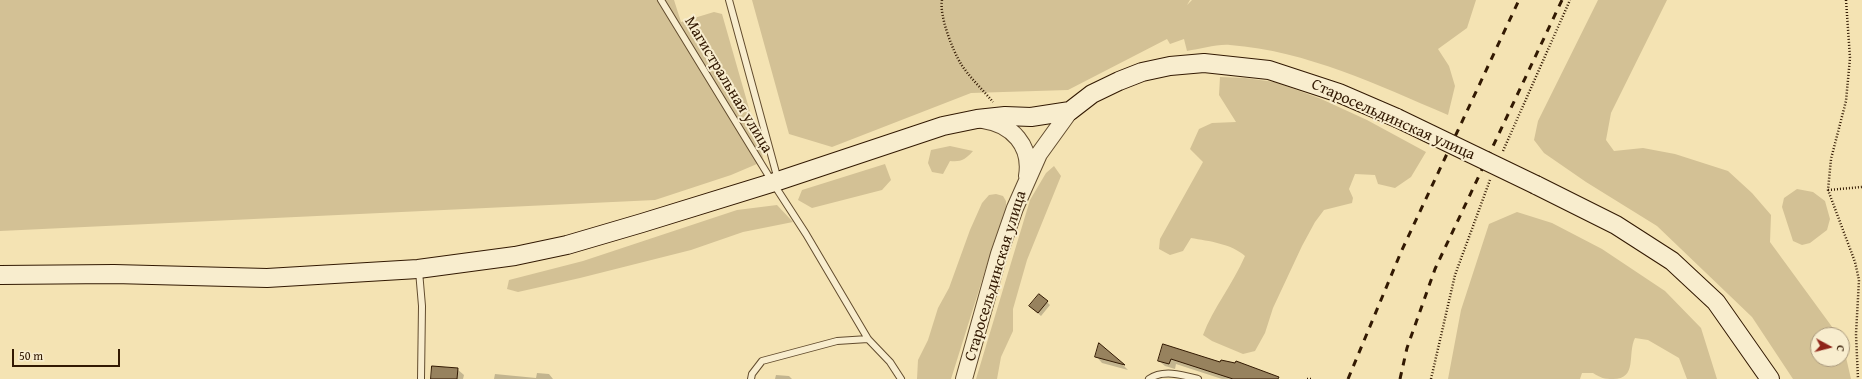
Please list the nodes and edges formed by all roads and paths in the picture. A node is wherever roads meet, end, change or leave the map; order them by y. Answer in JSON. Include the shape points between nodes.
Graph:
{"nodes":[{"id":1,"x":661,"y":0,"type":"edge"},
{"id":2,"x":728,"y":0,"type":"edge"},
{"id":3,"x":942,"y":0,"type":"edge"},
{"id":4,"x":1570,"y":0,"type":"edge"},
{"id":5,"x":1846,"y":0,"type":"edge"},
{"id":6,"x":1070,"y":111,"type":"junction"},
{"id":7,"x":1005,"y":116,"type":"junction"},
{"id":8,"x":977,"y":118,"type":"junction"},
{"id":9,"x":1502,"y":153,"type":"dead end"},
{"id":10,"x":1492,"y":175,"type":"dead end"},
{"id":11,"x":775,"y":182,"type":"junction"},
{"id":12,"x":1026,"y":182,"type":"junction"},
{"id":13,"x":1862,"y":187,"type":"edge"},
{"id":14,"x":1828,"y":190,"type":"junction"},
{"id":15,"x":418,"y":269,"type":"junction"},
{"id":16,"x":0,"y":275,"type":"edge"},
{"id":17,"x":868,"y":339,"type":"junction"},
{"id":18,"x":420,"y":379,"type":"edge"},
{"id":19,"x":751,"y":379,"type":"edge"},
{"id":20,"x":901,"y":379,"type":"edge"},
{"id":21,"x":964,"y":379,"type":"edge"},
{"id":22,"x":1149,"y":379,"type":"edge"},
{"id":23,"x":1198,"y":379,"type":"edge"},
{"id":24,"x":1307,"y":379,"type":"edge"},
{"id":25,"x":1312,"y":379,"type":"edge"},
{"id":26,"x":1431,"y":379,"type":"edge"},
{"id":27,"x":1770,"y":379,"type":"edge"},
{"id":28,"x":1858,"y":379,"type":"edge"}],
"edges":[{"from":1,"to":11,"type":"lane","name":"Магистральная улица"},
{"from":2,"to":11,"type":"lane"},
{"from":3,"to":7,"type":"path","via":[[941,7],[948,31],[961,64]]},
{"from":4,"to":9,"type":"path"},
{"from":5,"to":14,"type":"path","via":[[1850,58],[1846,101],[1831,159]]},
{"from":6,"to":7,"type":"main road","via":[[1031,117]]},
{"from":6,"to":12,"type":"street","name":"Старосельдинская улица","via":[[1039,154]]},
{"from":6,"to":27,"type":"main road","name":"Старосельдинская улица","bridge":true,"via":[[1092,94],[1136,74],[1170,66],[1204,63],[1276,72],[1339,93],[1397,118],[1616,225],[1672,262],[1716,302]]},
{"from":7,"to":8,"type":"main road"},
{"from":8,"to":11,"type":"main road","via":[[943,126]]},
{"from":8,"to":12,"type":"street","via":[[994,122],[1012,131],[1028,161]]},
{"from":10,"to":26,"type":"path","via":[[1455,275]]},
{"from":11,"to":15,"type":"main road","via":[[567,245],[515,256]]},
{"from":11,"to":17,"type":"lane","name":"Магистральная улица"},
{"from":12,"to":21,"type":"street","name":"Старосельдинская улица","via":[[999,254]]},
{"from":13,"to":14,"type":"path"},
{"from":14,"to":28,"type":"path","via":[[1855,262],[1859,280],[1856,334]]},
{"from":15,"to":16,"type":"main road","via":[[267,278],[114,274]]},
{"from":15,"to":18,"type":"lane","via":[[422,306]]},
{"from":17,"to":19,"type":"lane","via":[[837,341],[762,361]]},
{"from":17,"to":20,"type":"lane","name":"Магистральная улица","via":[[890,362]]},
{"from":22,"to":23,"type":"lane","via":[[1163,374]]},
{"from":24,"to":25,"type":"path"}]}
